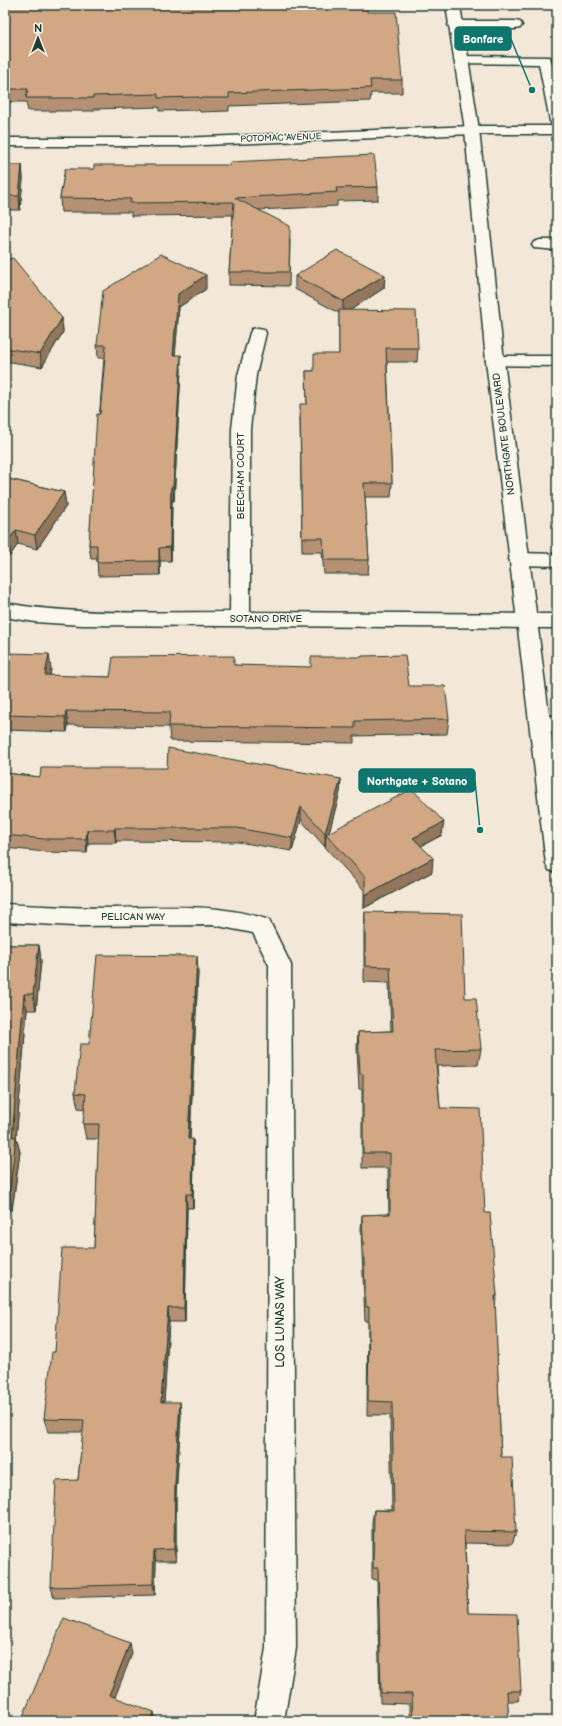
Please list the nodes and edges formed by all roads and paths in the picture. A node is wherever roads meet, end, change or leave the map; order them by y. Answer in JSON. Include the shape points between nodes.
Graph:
{"nodes":[{"id":1,"x":452,"y":5,"type":"edge"},
{"id":2,"x":456,"y":25,"type":"junction"},
{"id":3,"x":515,"y":25,"type":"dead end"},
{"id":4,"x":461,"y":60,"type":"junction"},
{"id":5,"x":557,"y":121,"type":"edge"},
{"id":6,"x":472,"y":130,"type":"junction"},
{"id":7,"x":557,"y":130,"type":"edge"},
{"id":8,"x":5,"y":142,"type":"edge"},
{"id":9,"x":540,"y":245,"type":"dead end"},
{"id":10,"x":557,"y":246,"type":"edge"},
{"id":11,"x":258,"y":333,"type":"dead end"},
{"id":12,"x":495,"y":361,"type":"junction"},
{"id":13,"x":557,"y":361,"type":"edge"},
{"id":14,"x":519,"y":559,"type":"junction"},
{"id":15,"x":557,"y":560,"type":"edge"},
{"id":16,"x":5,"y":610,"type":"edge"},
{"id":17,"x":240,"y":619,"type":"junction"},
{"id":18,"x":527,"y":620,"type":"junction"},
{"id":19,"x":557,"y":620,"type":"edge"},
{"id":20,"x":548,"y":724,"type":"edge"},
{"id":21,"x":557,"y":864,"type":"edge"},
{"id":22,"x":5,"y":913,"type":"edge"},
{"id":23,"x":261,"y":926,"type":"joint"},
{"id":24,"x":269,"y":1721,"type":"edge"}],
"edges":[{"from":1,"to":2,"type":"street","name":"NORTHGATE BOULEVARD"},
{"from":2,"to":3,"type":"street"},
{"from":2,"to":4,"type":"street","name":"NORTHGATE BOULEVARD"},
{"from":4,"to":5,"type":"street","via":[[545,60]]},
{"from":4,"to":6,"type":"street","name":"NORTHGATE BOULEVARD"},
{"from":6,"to":7,"type":"street","name":"POTOMAC AVENUE"},
{"from":6,"to":8,"type":"street","name":"POTOMAC AVENUE","via":[[179,142]]},
{"from":6,"to":12,"type":"street","name":"NORTHGATE BOULEVARD"},
{"from":9,"to":10,"type":"street"},
{"from":11,"to":17,"type":"street","name":"BEECHAM COURT","via":[[247,375],[241,429]]},
{"from":12,"to":13,"type":"street"},
{"from":12,"to":14,"type":"street","name":"NORTHGATE BOULEVARD"},
{"from":14,"to":15,"type":"street"},
{"from":14,"to":18,"type":"street","name":"NORTHGATE BOULEVARD"},
{"from":16,"to":17,"type":"street","name":"SOTANO DRIVE","via":[[82,618]]},
{"from":17,"to":18,"type":"street","name":"SOTANO DRIVE"},
{"from":18,"to":19,"type":"street","name":"SOTANO DRIVE"},
{"from":18,"to":20,"type":"street","name":"NORTHGATE BOULEVARD"},
{"from":20,"to":21,"type":"street","name":"NORTHGATE BOULEVARD"},
{"from":22,"to":23,"type":"street","name":"PELICAN WAY","via":[[73,917],[213,916]]},
{"from":23,"to":24,"type":"street","name":"LOS LUNAS WAY","via":[[280,965],[281,1648]]}]}
